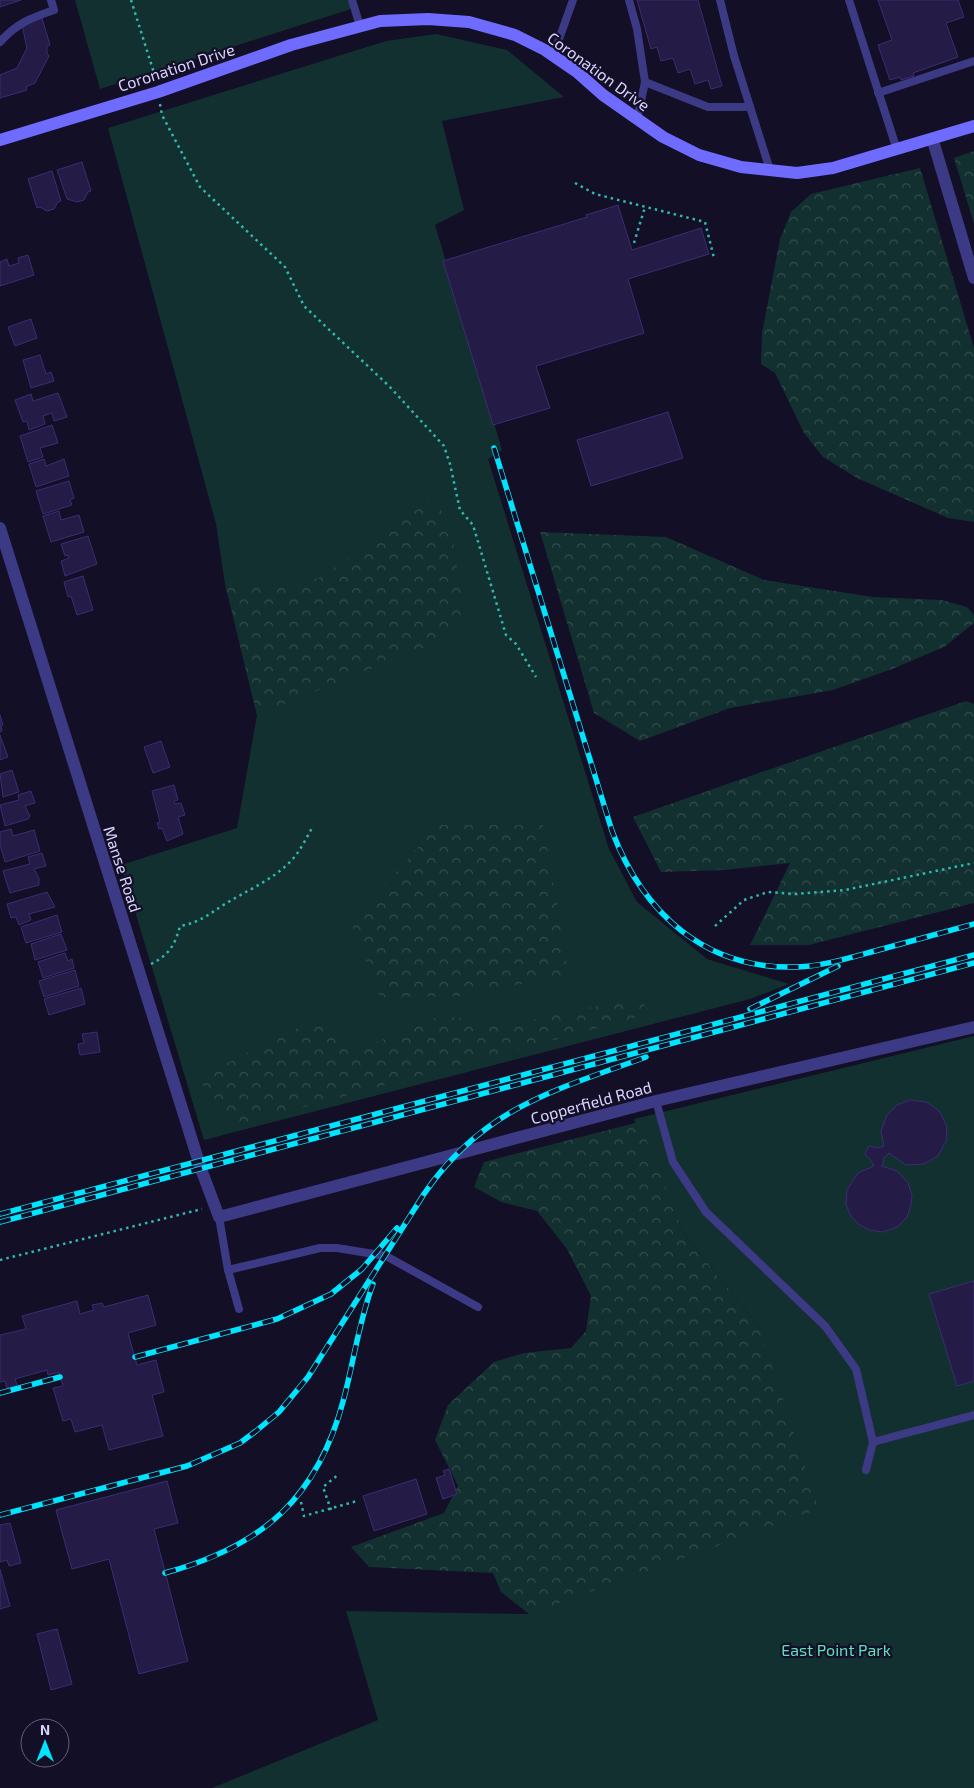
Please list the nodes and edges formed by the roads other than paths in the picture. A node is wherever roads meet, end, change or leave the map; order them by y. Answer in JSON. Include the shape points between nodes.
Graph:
{"nodes":[{"id":1,"x":51,"y":0,"type":"edge"},
{"id":2,"x":352,"y":0,"type":"edge"},
{"id":3,"x":573,"y":0,"type":"edge"},
{"id":4,"x":629,"y":0,"type":"edge"},
{"id":5,"x":720,"y":0,"type":"edge"},
{"id":6,"x":849,"y":0,"type":"edge"},
{"id":7,"x":360,"y":26,"type":"junction"},
{"id":8,"x":0,"y":42,"type":"edge"},
{"id":9,"x":553,"y":56,"type":"junction"},
{"id":10,"x":974,"y":61,"type":"edge"},
{"id":11,"x":645,"y":82,"type":"junction"},
{"id":12,"x":878,"y":93,"type":"junction"},
{"id":13,"x":750,"y":107,"type":"junction"},
{"id":14,"x":637,"y":120,"type":"junction"},
{"id":15,"x":974,"y":126,"type":"edge"},
{"id":16,"x":0,"y":140,"type":"edge"},
{"id":17,"x":933,"y":140,"type":"junction"},
{"id":18,"x":897,"y":150,"type":"junction"},
{"id":19,"x":770,"y":170,"type":"junction"},
{"id":20,"x":974,"y":278,"type":"edge"},
{"id":21,"x":0,"y":528,"type":"edge"},
{"id":22,"x":974,"y":1027,"type":"edge"},
{"id":23,"x":656,"y":1101,"type":"junction"},
{"id":24,"x":218,"y":1212,"type":"junction"},
{"id":25,"x":228,"y":1270,"type":"junction"},
{"id":26,"x":478,"y":1307,"type":"dead end"},
{"id":27,"x":239,"y":1309,"type":"dead end"},
{"id":28,"x":974,"y":1415,"type":"edge"},
{"id":29,"x":873,"y":1442,"type":"junction"},
{"id":30,"x":866,"y":1470,"type":"dead end"}],
"edges":[{"from":1,"to":8,"type":"lane","via":[[54,10],[22,22]]},
{"from":2,"to":7,"type":"lane"},
{"from":3,"to":9,"type":"lane"},
{"from":4,"to":11,"type":"lane"},
{"from":5,"to":13,"type":"lane"},
{"from":6,"to":12,"type":"lane"},
{"from":7,"to":9,"type":"street","name":"Coronation Drive","via":[[390,20],[469,22],[515,36]]},
{"from":7,"to":16,"type":"street","name":"Coronation Drive","via":[[291,45],[158,92]]},
{"from":9,"to":14,"type":"street","name":"Coronation Drive"},
{"from":10,"to":12,"type":"lane"},
{"from":11,"to":13,"type":"lane","via":[[708,107]]},
{"from":11,"to":14,"type":"lane"},
{"from":12,"to":18,"type":"lane"},
{"from":13,"to":19,"type":"lane"},
{"from":14,"to":19,"type":"street","name":"Coronation Drive","via":[[699,155],[742,167]]},
{"from":15,"to":17,"type":"street","name":"Coronation Drive"},
{"from":17,"to":18,"type":"street","name":"Coronation Drive"},
{"from":17,"to":20,"type":"street"},
{"from":18,"to":19,"type":"street","name":"Coronation Drive","via":[[834,168],[798,173]]},
{"from":21,"to":24,"type":"street","name":"Manse Road","via":[[201,1169]]},
{"from":22,"to":23,"type":"street","name":"Copperfield Road"},
{"from":23,"to":24,"type":"street","name":"Copperfield Road"},
{"from":23,"to":29,"type":"lane","via":[[673,1162],[706,1212],[825,1326],[856,1369]]},
{"from":24,"to":25,"type":"lane"},
{"from":25,"to":26,"type":"lane","via":[[320,1248],[337,1248],[386,1256]]},
{"from":25,"to":27,"type":"lane"},
{"from":28,"to":29,"type":"lane"},
{"from":29,"to":30,"type":"lane"}]}
